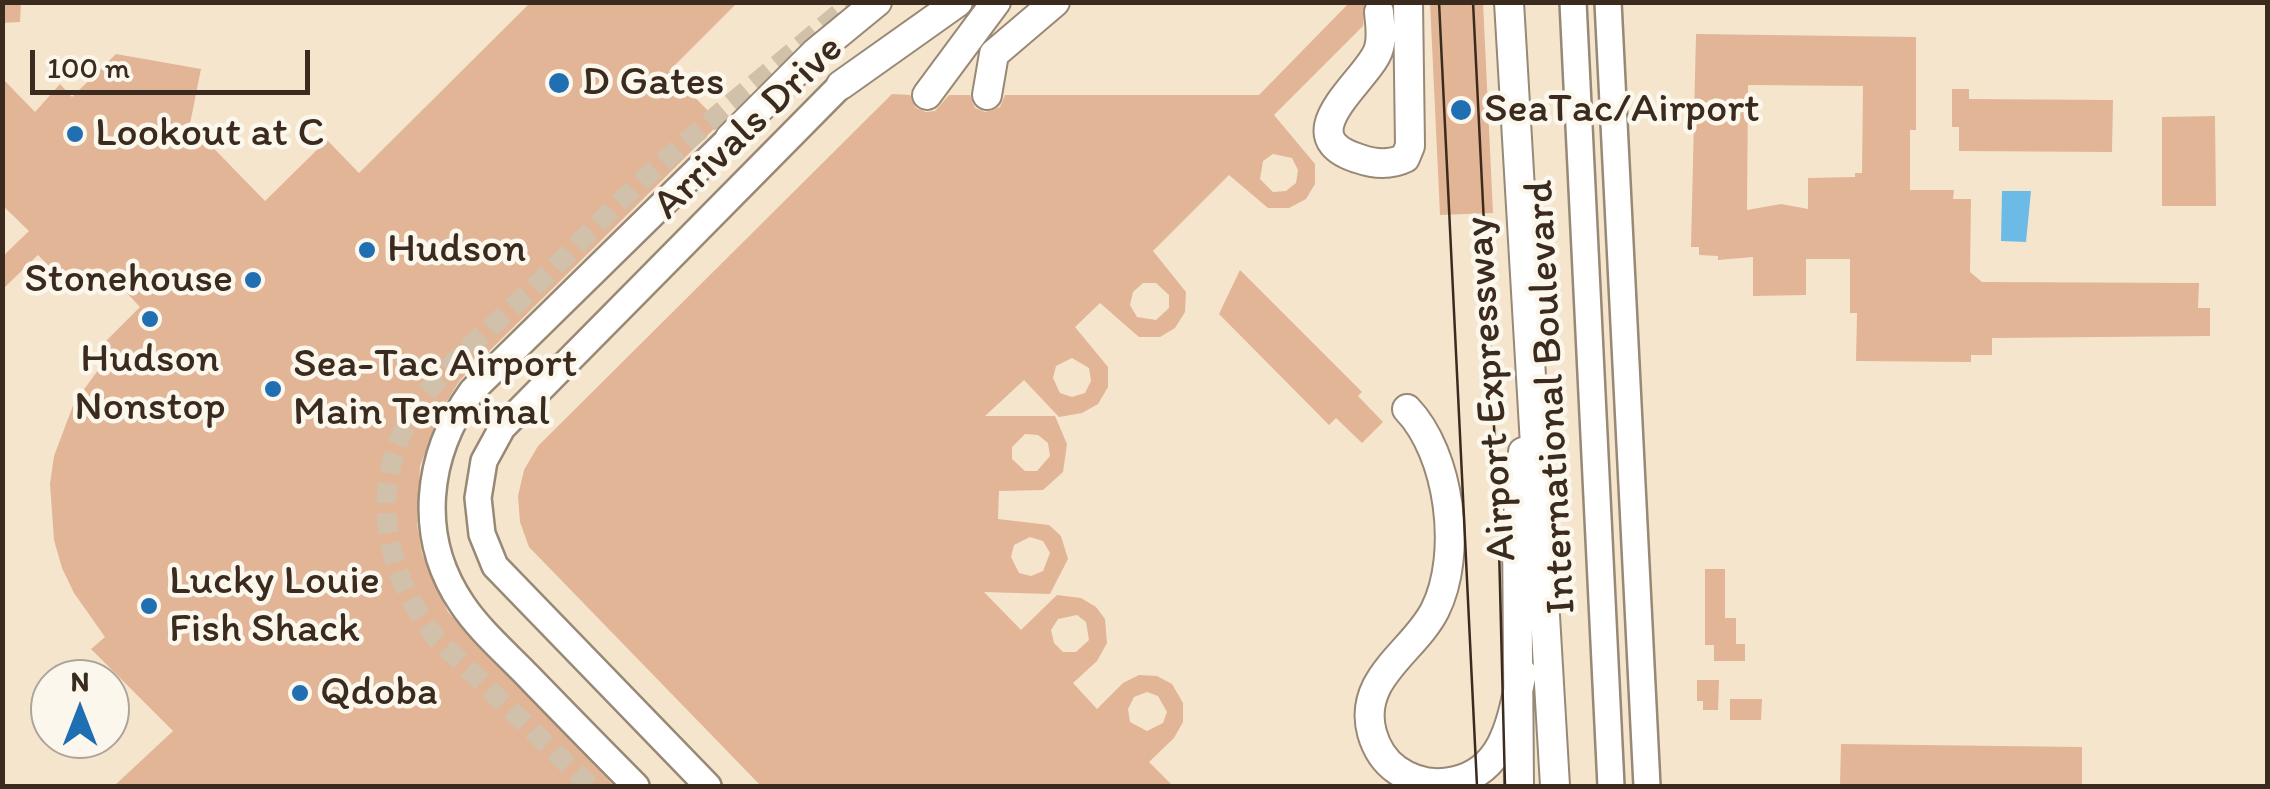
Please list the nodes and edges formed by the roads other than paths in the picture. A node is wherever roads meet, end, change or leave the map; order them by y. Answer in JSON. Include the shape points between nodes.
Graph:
{"nodes":[{"id":1,"x":877,"y":2,"type":"edge"},
{"id":2,"x":958,"y":2,"type":"edge"},
{"id":3,"x":996,"y":2,"type":"edge"},
{"id":4,"x":1055,"y":2,"type":"edge"},
{"id":5,"x":1408,"y":2,"type":"edge"},
{"id":6,"x":1509,"y":2,"type":"edge"},
{"id":7,"x":1572,"y":2,"type":"edge"},
{"id":8,"x":1608,"y":2,"type":"edge"},
{"id":9,"x":1379,"y":12,"type":"dead end"},
{"id":10,"x":840,"y":86,"type":"joint"},
{"id":11,"x":927,"y":95,"type":"dead end"},
{"id":12,"x":987,"y":95,"type":"dead end"},
{"id":13,"x":730,"y":138,"type":"joint"},
{"id":14,"x":1594,"y":362,"type":"junction"},
{"id":15,"x":1530,"y":366,"type":"junction"},
{"id":16,"x":1626,"y":404,"type":"junction"},
{"id":17,"x":1408,"y":409,"type":"dead end"},
{"id":18,"x":1598,"y":488,"type":"junction"},
{"id":19,"x":1522,"y":673,"type":"junction"},
{"id":20,"x":1554,"y":781,"type":"edge"},
{"id":21,"x":636,"y":786,"type":"edge"},
{"id":22,"x":708,"y":786,"type":"edge"},
{"id":23,"x":1519,"y":786,"type":"edge"},
{"id":24,"x":1611,"y":786,"type":"edge"},
{"id":25,"x":1647,"y":786,"type":"edge"}],
"edges":[{"from":1,"to":13,"type":"highway"},
{"from":2,"to":10,"type":"highway","name":"Arrivals Drive"},
{"from":3,"to":11,"type":"highway"},
{"from":4,"to":12,"type":"highway","via":[[994,54]]},
{"from":5,"to":9,"type":"highway","via":[[1410,146],[1394,162],[1361,160],[1338,147],[1329,128],[1334,108],[1379,49]]},
{"from":6,"to":15,"type":"highway","name":"Airport Expressway"},
{"from":7,"to":14,"type":"main road","name":"International Boulevard"},
{"from":8,"to":16,"type":"main road","name":"International Boulevard"},
{"from":10,"to":22,"type":"main road","name":"Arrivals Drive","via":[[502,428],[480,479],[482,534],[504,580]]},
{"from":13,"to":21,"type":"main road","via":[[472,391],[435,465],[435,538],[462,605]]},
{"from":14,"to":16,"type":"main road","via":[[1608,398]]},
{"from":14,"to":18,"type":"main road","name":"International Boulevard"},
{"from":15,"to":19,"type":"highway","via":[[1517,529]]},
{"from":15,"to":20,"type":"highway","name":"Airport Expressway"},
{"from":16,"to":18,"type":"main road","via":[[1612,412]]},
{"from":16,"to":25,"type":"main road","name":"International Boulevard"},
{"from":17,"to":19,"type":"highway","via":[[1434,445],[1445,480],[1446,567],[1435,610],[1378,682],[1370,710],[1374,738],[1391,766],[1416,780],[1466,779],[1496,756]]},
{"from":18,"to":24,"type":"main road","name":"International Boulevard"},
{"from":19,"to":23,"type":"highway"}]}
